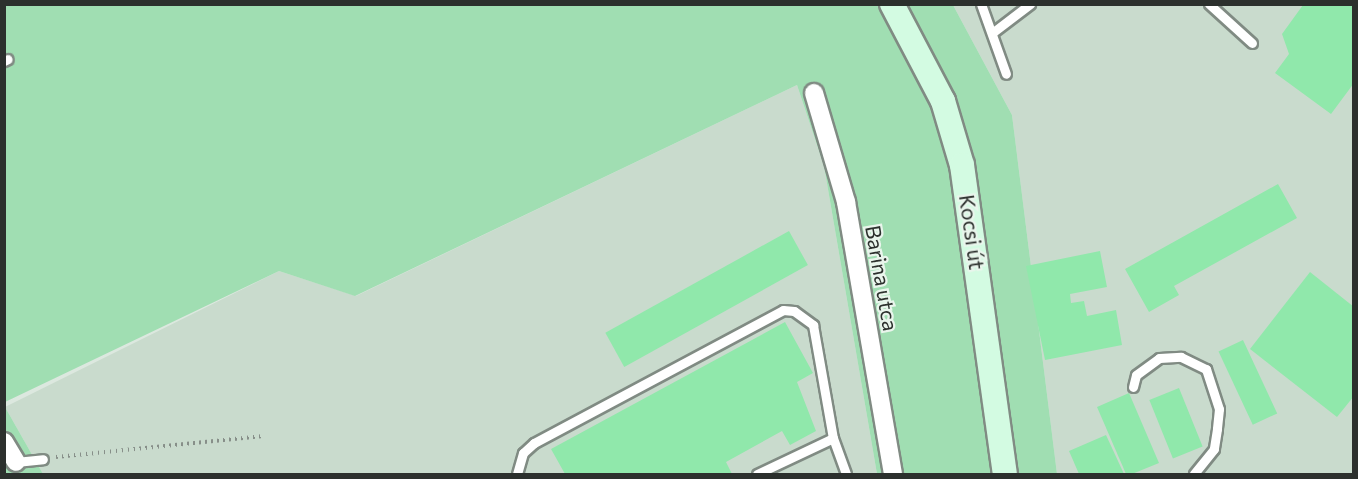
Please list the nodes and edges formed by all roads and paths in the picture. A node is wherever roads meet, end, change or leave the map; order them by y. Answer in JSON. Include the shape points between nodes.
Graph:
{"nodes":[{"id":1,"x":892,"y":4,"type":"edge"},
{"id":2,"x":981,"y":4,"type":"edge"},
{"id":3,"x":1029,"y":4,"type":"edge"},
{"id":4,"x":1209,"y":4,"type":"edge"},
{"id":5,"x":992,"y":33,"type":"junction"},
{"id":6,"x":1252,"y":42,"type":"dead end"},
{"id":7,"x":1006,"y":74,"type":"dead end"},
{"id":8,"x":814,"y":93,"type":"dead end"},
{"id":9,"x":1134,"y":387,"type":"dead end"},
{"id":10,"x":261,"y":436,"type":"dead end"},
{"id":11,"x":833,"y":438,"type":"junction"},
{"id":12,"x":4,"y":442,"type":"edge"},
{"id":13,"x":43,"y":459,"type":"joint"},
{"id":14,"x":16,"y":462,"type":"joint"},
{"id":15,"x":517,"y":474,"type":"edge"},
{"id":16,"x":757,"y":474,"type":"edge"},
{"id":17,"x":846,"y":474,"type":"edge"},
{"id":18,"x":893,"y":474,"type":"edge"},
{"id":19,"x":1005,"y":474,"type":"edge"},
{"id":20,"x":1194,"y":474,"type":"edge"}],
"edges":[{"from":1,"to":19,"type":"main road","name":"Kocsi út","via":[[935,83],[962,165]]},
{"from":2,"to":5,"type":"lane"},
{"from":3,"to":5,"type":"lane"},
{"from":4,"to":6,"type":"lane"},
{"from":5,"to":7,"type":"lane"},
{"from":8,"to":18,"type":"street","name":"Barina utca","via":[[846,202]]},
{"from":9,"to":20,"type":"lane","via":[[1136,375],[1159,358],[1181,357],[1206,369],[1219,409],[1217,429],[1214,449]]},
{"from":10,"to":13,"type":"path"},
{"from":11,"to":15,"type":"lane","via":[[813,326],[794,311],[783,310],[534,443],[523,453]]},
{"from":11,"to":16,"type":"lane"},
{"from":11,"to":17,"type":"lane"},
{"from":12,"to":14,"type":"street"},
{"from":13,"to":14,"type":"lane"}]}
